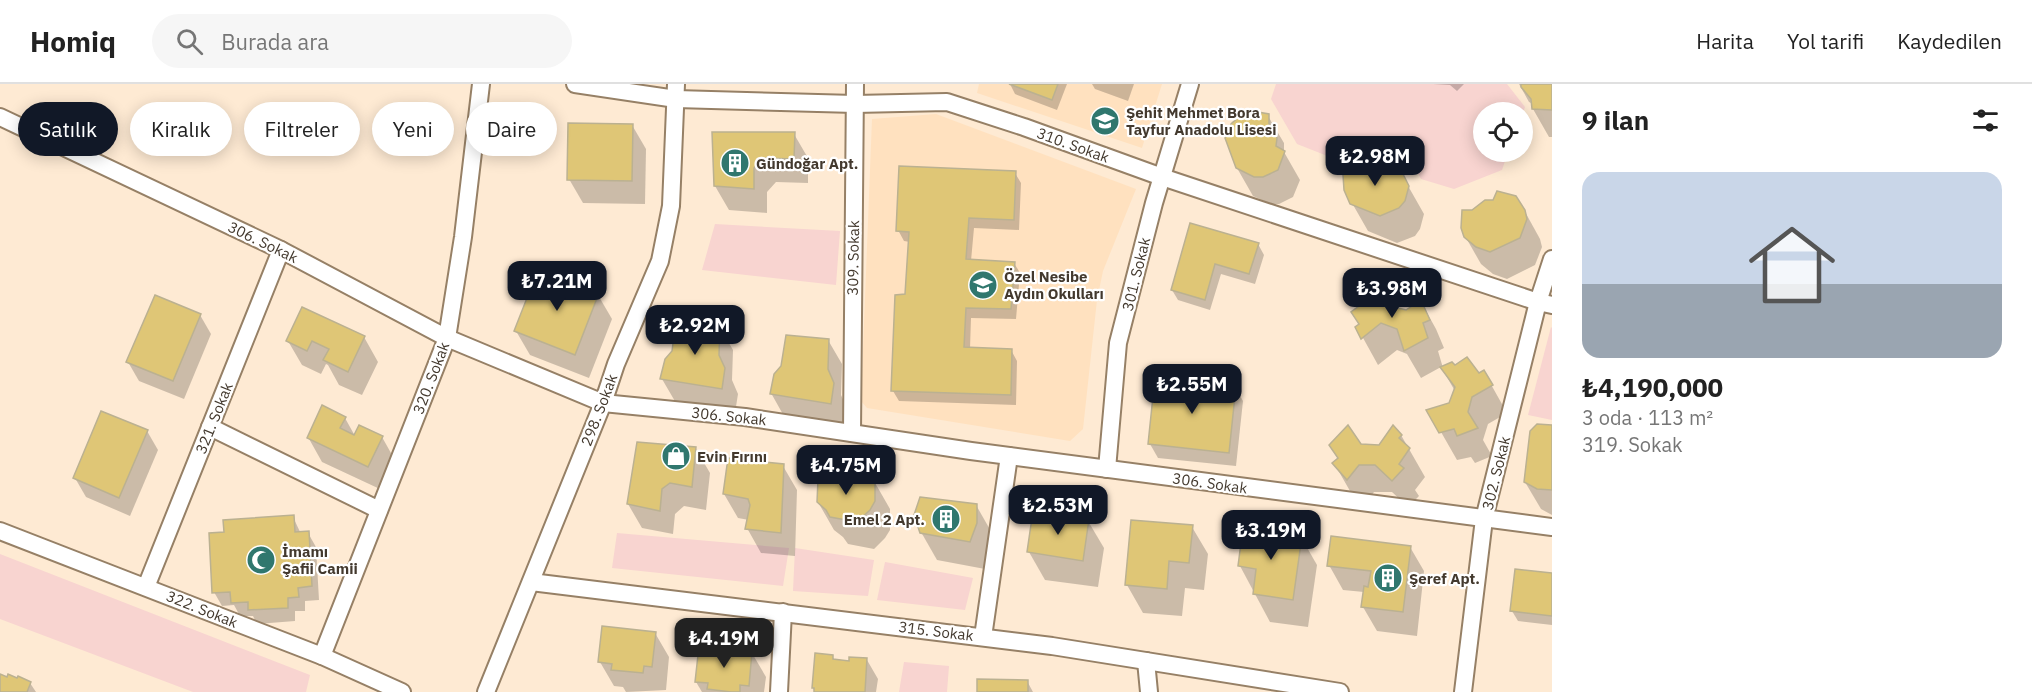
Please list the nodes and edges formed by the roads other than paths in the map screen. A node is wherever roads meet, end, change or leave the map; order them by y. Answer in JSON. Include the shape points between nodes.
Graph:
{"nodes":[{"id":1,"x":482,"y":84,"type":"edge"},
{"id":2,"x":575,"y":84,"type":"edge"},
{"id":3,"x":855,"y":84,"type":"edge"},
{"id":4,"x":1190,"y":84,"type":"edge"},
{"id":5,"x":676,"y":91,"type":"edge"},
{"id":6,"x":855,"y":104,"type":"junction"},
{"id":7,"x":0,"y":117,"type":"edge"},
{"id":8,"x":1162,"y":177,"type":"junction"},
{"id":9,"x":281,"y":250,"type":"junction"},
{"id":10,"x":1552,"y":259,"type":"edge"},
{"id":11,"x":1545,"y":304,"type":"edge"},
{"id":12,"x":447,"y":338,"type":"junction"},
{"id":13,"x":603,"y":403,"type":"junction"},
{"id":14,"x":210,"y":427,"type":"junction"},
{"id":15,"x":852,"y":433,"type":"junction"},
{"id":16,"x":1009,"y":456,"type":"junction"},
{"id":17,"x":1107,"y":469,"type":"junction"},
{"id":18,"x":379,"y":510,"type":"junction"},
{"id":19,"x":1484,"y":519,"type":"junction"},
{"id":20,"x":1552,"y":528,"type":"edge"},
{"id":21,"x":0,"y":531,"type":"edge"},
{"id":22,"x":531,"y":582,"type":"junction"},
{"id":23,"x":146,"y":587,"type":"junction"},
{"id":24,"x":783,"y":612,"type":"junction"},
{"id":25,"x":983,"y":637,"type":"junction"},
{"id":26,"x":321,"y":656,"type":"junction"},
{"id":27,"x":1146,"y":661,"type":"junction"},
{"id":28,"x":402,"y":692,"type":"edge"},
{"id":29,"x":486,"y":692,"type":"edge"},
{"id":30,"x":779,"y":692,"type":"edge"},
{"id":31,"x":1149,"y":692,"type":"edge"},
{"id":32,"x":1340,"y":692,"type":"edge"},
{"id":33,"x":1464,"y":692,"type":"edge"}],
"edges":[{"from":1,"to":12,"type":"street","name":"320. Sokak","via":[[464,237]]},
{"from":2,"to":5,"type":"street","name":"310. Sokak"},
{"from":3,"to":6,"type":"street","name":"309. Sokak"},
{"from":4,"to":8,"type":"street","name":"301. Sokak"},
{"from":5,"to":6,"type":"street","name":"310. Sokak"},
{"from":5,"to":13,"type":"street","name":"298. Sokak","via":[[671,206],[660,261]]},
{"from":6,"to":8,"type":"street","name":"310. Sokak","via":[[947,102]]},
{"from":6,"to":15,"type":"street","name":"309. Sokak"},
{"from":7,"to":9,"type":"street","name":"306. Sokak"},
{"from":8,"to":11,"type":"street","name":"310. Sokak"},
{"from":8,"to":17,"type":"street","name":"301. Sokak","via":[[1118,343]]},
{"from":9,"to":12,"type":"street","name":"306. Sokak"},
{"from":9,"to":14,"type":"street","name":"321. Sokak"},
{"from":10,"to":11,"type":"street","name":"302. Sokak"},
{"from":11,"to":19,"type":"street","name":"302. Sokak"},
{"from":12,"to":13,"type":"street","name":"306. Sokak"},
{"from":12,"to":18,"type":"street","name":"320. Sokak"},
{"from":13,"to":15,"type":"street","name":"306. Sokak","via":[[745,417]]},
{"from":13,"to":22,"type":"street","name":"298. Sokak"},
{"from":14,"to":18,"type":"street"},
{"from":14,"to":23,"type":"street","name":"321. Sokak"},
{"from":15,"to":16,"type":"street","name":"306. Sokak"},
{"from":16,"to":17,"type":"street","name":"306. Sokak"},
{"from":16,"to":25,"type":"street"},
{"from":17,"to":19,"type":"street","name":"306. Sokak"},
{"from":18,"to":26,"type":"street","name":"320. Sokak"},
{"from":19,"to":20,"type":"street","name":"306. Sokak"},
{"from":19,"to":33,"type":"street","name":"302. Sokak"},
{"from":21,"to":23,"type":"street","name":"322. Sokak"},
{"from":22,"to":24,"type":"street","name":"315. Sokak"},
{"from":22,"to":29,"type":"street","name":"298. Sokak"},
{"from":23,"to":26,"type":"street","name":"322. Sokak"},
{"from":24,"to":25,"type":"street","name":"315. Sokak"},
{"from":24,"to":30,"type":"street"},
{"from":25,"to":27,"type":"street","name":"315. Sokak"},
{"from":26,"to":28,"type":"street","name":"322. Sokak"},
{"from":27,"to":31,"type":"street"},
{"from":27,"to":32,"type":"street","name":"315. Sokak"}]}
